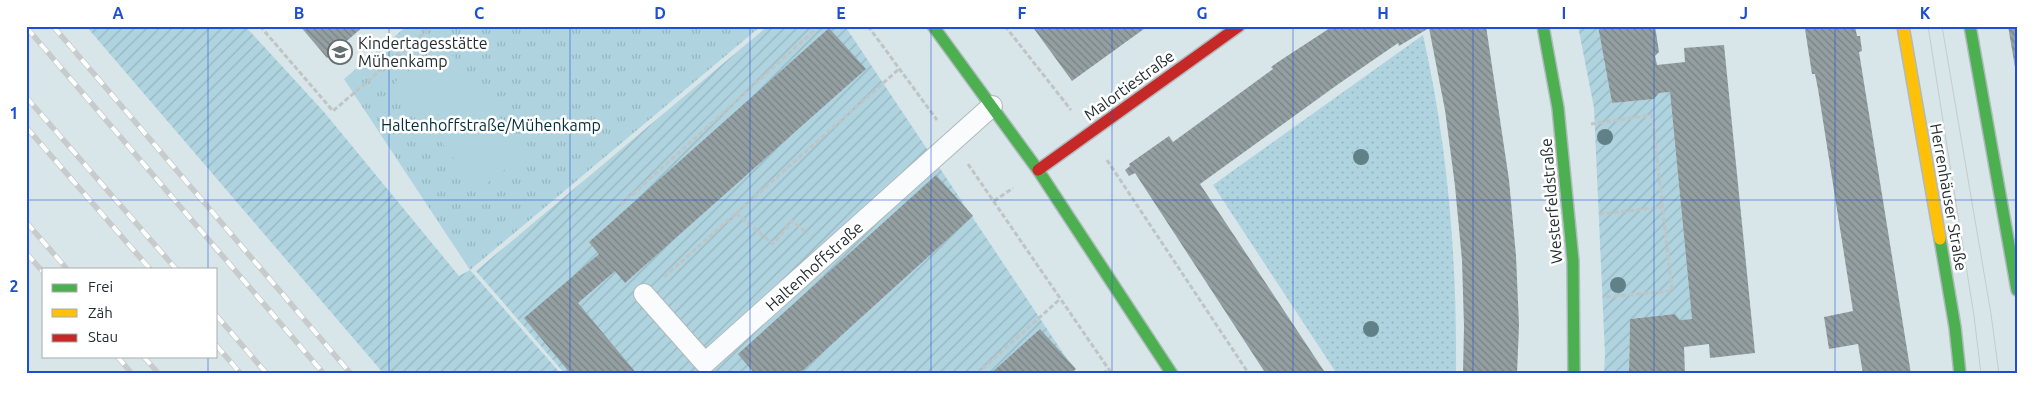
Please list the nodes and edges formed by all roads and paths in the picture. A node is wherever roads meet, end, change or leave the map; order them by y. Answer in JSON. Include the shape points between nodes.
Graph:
{"nodes":[{"id":1,"x":260,"y":26,"type":"edge"},
{"id":2,"x":432,"y":26,"type":"edge"},
{"id":3,"x":819,"y":26,"type":"edge"},
{"id":4,"x":868,"y":26,"type":"edge"},
{"id":5,"x":933,"y":26,"type":"edge"},
{"id":6,"x":1005,"y":26,"type":"edge"},
{"id":7,"x":1239,"y":26,"type":"edge"},
{"id":8,"x":1543,"y":26,"type":"edge"},
{"id":9,"x":1903,"y":26,"type":"edge"},
{"id":10,"x":1970,"y":26,"type":"edge"},
{"id":11,"x":899,"y":69,"type":"junction"},
{"id":12,"x":992,"y":106,"type":"junction"},
{"id":13,"x":1561,"y":128,"type":"junction"},
{"id":14,"x":1089,"y":133,"type":"junction"},
{"id":15,"x":953,"y":142,"type":"junction"},
{"id":16,"x":1038,"y":170,"type":"junction"},
{"id":17,"x":621,"y":205,"type":"dead end"},
{"id":18,"x":1663,"y":207,"type":"junction"},
{"id":19,"x":736,"y":213,"type":"junction"},
{"id":20,"x":1569,"y":218,"type":"junction"},
{"id":21,"x":830,"y":252,"type":"junction"},
{"id":22,"x":2017,"y":290,"type":"edge"},
{"id":23,"x":644,"y":294,"type":"joint"},
{"id":24,"x":1061,"y":299,"type":"junction"},
{"id":25,"x":1573,"y":300,"type":"junction"},
{"id":26,"x":1108,"y":369,"type":"junction"},
{"id":27,"x":977,"y":374,"type":"edge"},
{"id":28,"x":1103,"y":374,"type":"edge"},
{"id":29,"x":1112,"y":374,"type":"edge"},
{"id":30,"x":1172,"y":374,"type":"edge"},
{"id":31,"x":1248,"y":374,"type":"edge"},
{"id":32,"x":1574,"y":374,"type":"edge"},
{"id":33,"x":1960,"y":374,"type":"edge"}],
"edges":[{"from":1,"to":2,"type":"path","via":[[333,111]]},
{"from":3,"to":17,"type":"path"},
{"from":4,"to":11,"type":"path"},
{"from":5,"to":12,"type":"street"},
{"from":6,"to":14,"type":"path"},
{"from":7,"to":14,"type":"street","name":"Malortiestraße"},
{"from":8,"to":13,"type":"street","name":"Westerfeldstraße"},
{"from":9,"to":33,"type":"street","name":"Herrenhäuser Straße","via":[[1955,327]]},
{"from":10,"to":22,"type":"street"},
{"from":11,"to":15,"type":"path"},
{"from":11,"to":19,"type":"path"},
{"from":12,"to":15,"type":"lane","name":"Haltenhoffstraße"},
{"from":12,"to":16,"type":"street"},
{"from":13,"to":18,"type":"path","via":[[1652,115]]},
{"from":13,"to":20,"type":"street","name":"Westerfeldstraße"},
{"from":14,"to":16,"type":"street","name":"Malortiestraße"},
{"from":14,"to":31,"type":"path"},
{"from":15,"to":21,"type":"lane","name":"Haltenhoffstraße"},
{"from":15,"to":24,"type":"path"},
{"from":16,"to":30,"type":"street"},
{"from":18,"to":20,"type":"path"},
{"from":18,"to":25,"type":"path","via":[[1672,291]]},
{"from":19,"to":21,"type":"path","via":[[774,244],[792,221]]},
{"from":19,"to":23,"type":"path"},
{"from":20,"to":25,"type":"street","name":"Westerfeldstraße"},
{"from":21,"to":23,"type":"lane","name":"Haltenhoffstraße","via":[[705,363]]},
{"from":24,"to":26,"type":"path"},
{"from":24,"to":27,"type":"path"},
{"from":25,"to":32,"type":"street","name":"Westerfeldstraße"},
{"from":26,"to":28,"type":"path"},
{"from":26,"to":29,"type":"path"}]}
